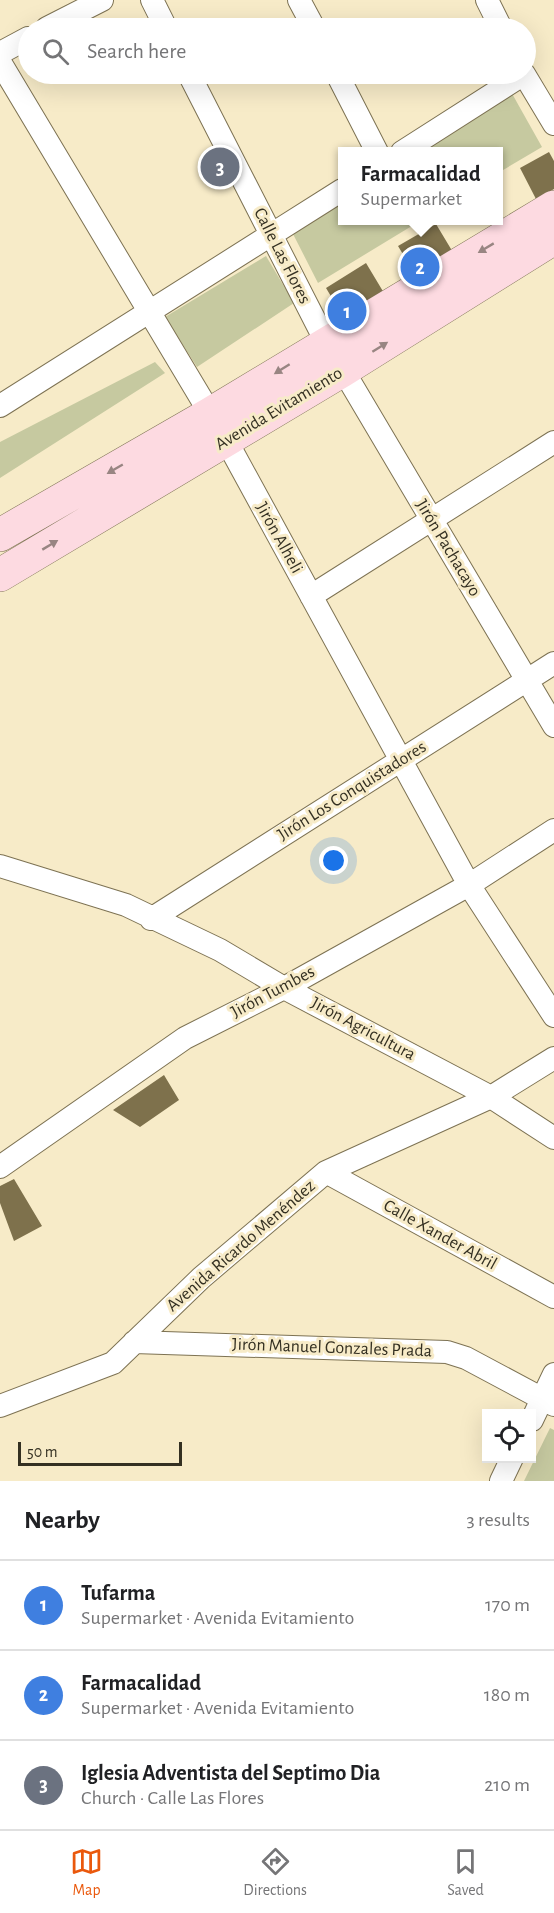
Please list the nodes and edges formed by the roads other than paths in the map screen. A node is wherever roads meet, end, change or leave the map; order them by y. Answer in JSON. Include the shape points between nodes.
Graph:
{"nodes":[{"id":1,"x":102,"y":0,"type":"edge"},
{"id":2,"x":152,"y":0,"type":"edge"},
{"id":3,"x":299,"y":0,"type":"edge"},
{"id":4,"x":487,"y":0,"type":"edge"},
{"id":5,"x":67,"y":18,"type":"edge"},
{"id":6,"x":161,"y":18,"type":"edge"},
{"id":7,"x":309,"y":18,"type":"edge"},
{"id":8,"x":496,"y":18,"type":"edge"},
{"id":9,"x":18,"y":43,"type":"edge"},
{"id":10,"x":0,"y":53,"type":"edge"},
{"id":11,"x":0,"y":62,"type":"edge"},
{"id":12,"x":194,"y":84,"type":"edge"},
{"id":13,"x":342,"y":84,"type":"edge"},
{"id":14,"x":508,"y":84,"type":"edge"},
{"id":15,"x":530,"y":84,"type":"edge"},
{"id":16,"x":554,"y":124,"type":"edge"},
{"id":17,"x":374,"y":147,"type":"edge"},
{"id":18,"x":410,"y":147,"type":"edge"},
{"id":19,"x":338,"y":193,"type":"edge"},
{"id":20,"x":554,"y":207,"type":"edge"},
{"id":21,"x":272,"y":235,"type":"junction"},
{"id":22,"x":554,"y":238,"type":"edge"},
{"id":23,"x":150,"y":314,"type":"junction"},
{"id":24,"x":326,"y":342,"type":"junction"},
{"id":25,"x":343,"y":370,"type":"junction"},
{"id":26,"x":0,"y":406,"type":"edge"},
{"id":27,"x":218,"y":427,"type":"junction"},
{"id":28,"x":554,"y":442,"type":"edge"},
{"id":29,"x":432,"y":520,"type":"junction"},
{"id":30,"x":0,"y":535,"type":"edge"},
{"id":31,"x":0,"y":575,"type":"edge"},
{"id":32,"x":310,"y":596,"type":"junction"},
{"id":33,"x":554,"y":663,"type":"edge"},
{"id":34,"x":527,"y":680,"type":"junction"},
{"id":35,"x":554,"y":726,"type":"edge"},
{"id":36,"x":400,"y":760,"type":"junction"},
{"id":37,"x":554,"y":830,"type":"edge"},
{"id":38,"x":3,"y":870,"type":"edge"},
{"id":39,"x":469,"y":885,"type":"junction"},
{"id":40,"x":151,"y":919,"type":"junction"},
{"id":41,"x":284,"y":988,"type":"junction"},
{"id":42,"x":554,"y":1016,"type":"edge"},
{"id":43,"x":554,"y":1058,"type":"edge"},
{"id":44,"x":491,"y":1097,"type":"junction"},
{"id":45,"x":554,"y":1138,"type":"edge"},
{"id":46,"x":0,"y":1167,"type":"edge"},
{"id":47,"x":326,"y":1172,"type":"junction"},
{"id":48,"x":554,"y":1297,"type":"edge"},
{"id":49,"x":134,"y":1342,"type":"junction"},
{"id":50,"x":554,"y":1374,"type":"edge"},
{"id":51,"x":548,"y":1402,"type":"edge"},
{"id":52,"x":0,"y":1406,"type":"edge"},
{"id":53,"x":536,"y":1415,"type":"edge"},
{"id":54,"x":510,"y":1463,"type":"edge"},
{"id":55,"x":501,"y":1481,"type":"edge"}],
"edges":[{"from":1,"to":5,"type":"street"},
{"from":2,"to":6,"type":"street"},
{"from":3,"to":7,"type":"street"},
{"from":4,"to":8,"type":"street"},
{"from":9,"to":10,"type":"street"},
{"from":11,"to":23,"type":"street","name":"Jirón Alheli"},
{"from":12,"to":21,"type":"street","name":"Calle Las Flores"},
{"from":13,"to":17,"type":"street"},
{"from":14,"to":18,"type":"street"},
{"from":15,"to":16,"type":"street"},
{"from":19,"to":21,"type":"street"},
{"from":20,"to":24,"type":"street","name":"Avenida Evitamiento","one_way":true},
{"from":21,"to":23,"type":"street"},
{"from":21,"to":24,"type":"street","name":"Calle Las Flores"},
{"from":25,"to":22,"type":"street","name":"Avenida Evitamiento","one_way":true},
{"from":23,"to":26,"type":"street"},
{"from":23,"to":27,"type":"street","name":"Jirón Alheli"},
{"from":24,"to":27,"type":"street","name":"Avenida Evitamiento","one_way":true},
{"from":25,"to":27,"type":"street","name":"Avenida Evitamiento"},
{"from":25,"to":29,"type":"street","name":"Jirón Pachacayo"},
{"from":27,"to":30,"type":"street","name":"Avenida Evitamiento","one_way":true},
{"from":31,"to":27,"type":"street","name":"Avenida Evitamiento","one_way":true},
{"from":27,"to":32,"type":"street","name":"Jirón Alheli"},
{"from":28,"to":29,"type":"street"},
{"from":29,"to":32,"type":"street"},
{"from":29,"to":34,"type":"street","name":"Jirón Pachacayo"},
{"from":32,"to":36,"type":"street","name":"Jirón Alheli"},
{"from":33,"to":34,"type":"street","name":"Jirón Los Conquistadores"},
{"from":34,"to":35,"type":"street","name":"Jirón Pachacayo"},
{"from":34,"to":36,"type":"street","name":"Jirón Los Conquistadores"},
{"from":36,"to":39,"type":"street","name":"Jirón Alheli"},
{"from":36,"to":40,"type":"street","name":"Jirón Los Conquistadores"},
{"from":37,"to":39,"type":"street","name":"Jirón Tumbes"},
{"from":38,"to":40,"type":"street","name":"Jirón Agricultura","via":[[126,905]]},
{"from":39,"to":41,"type":"street","name":"Jirón Tumbes"},
{"from":39,"to":42,"type":"street","name":"Jirón Alheli"},
{"from":40,"to":41,"type":"street","name":"Jirón Agricultura","via":[[220,950]]},
{"from":41,"to":44,"type":"street","name":"Jirón Agricultura"},
{"from":41,"to":46,"type":"street","name":"Jirón Tumbes","via":[[185,1038]]},
{"from":43,"to":44,"type":"street","name":"Avenida Ricardo Menéndez"},
{"from":44,"to":45,"type":"street","name":"Jirón Agricultura"},
{"from":44,"to":47,"type":"street","name":"Avenida Ricardo Menéndez"},
{"from":47,"to":48,"type":"street","name":"Calle Xander Abril"},
{"from":47,"to":49,"type":"street","name":"Avenida Ricardo Menéndez","via":[[201,1278]]},
{"from":49,"to":51,"type":"street","name":"Jirón Manuel Gonzales Prada","via":[[447,1352],[466,1358]]},
{"from":49,"to":52,"type":"street","name":"Avenida Ricardo Menéndez","via":[[113,1363]]},
{"from":50,"to":51,"type":"street"},
{"from":51,"to":53,"type":"street"},
{"from":54,"to":55,"type":"street"}]}
